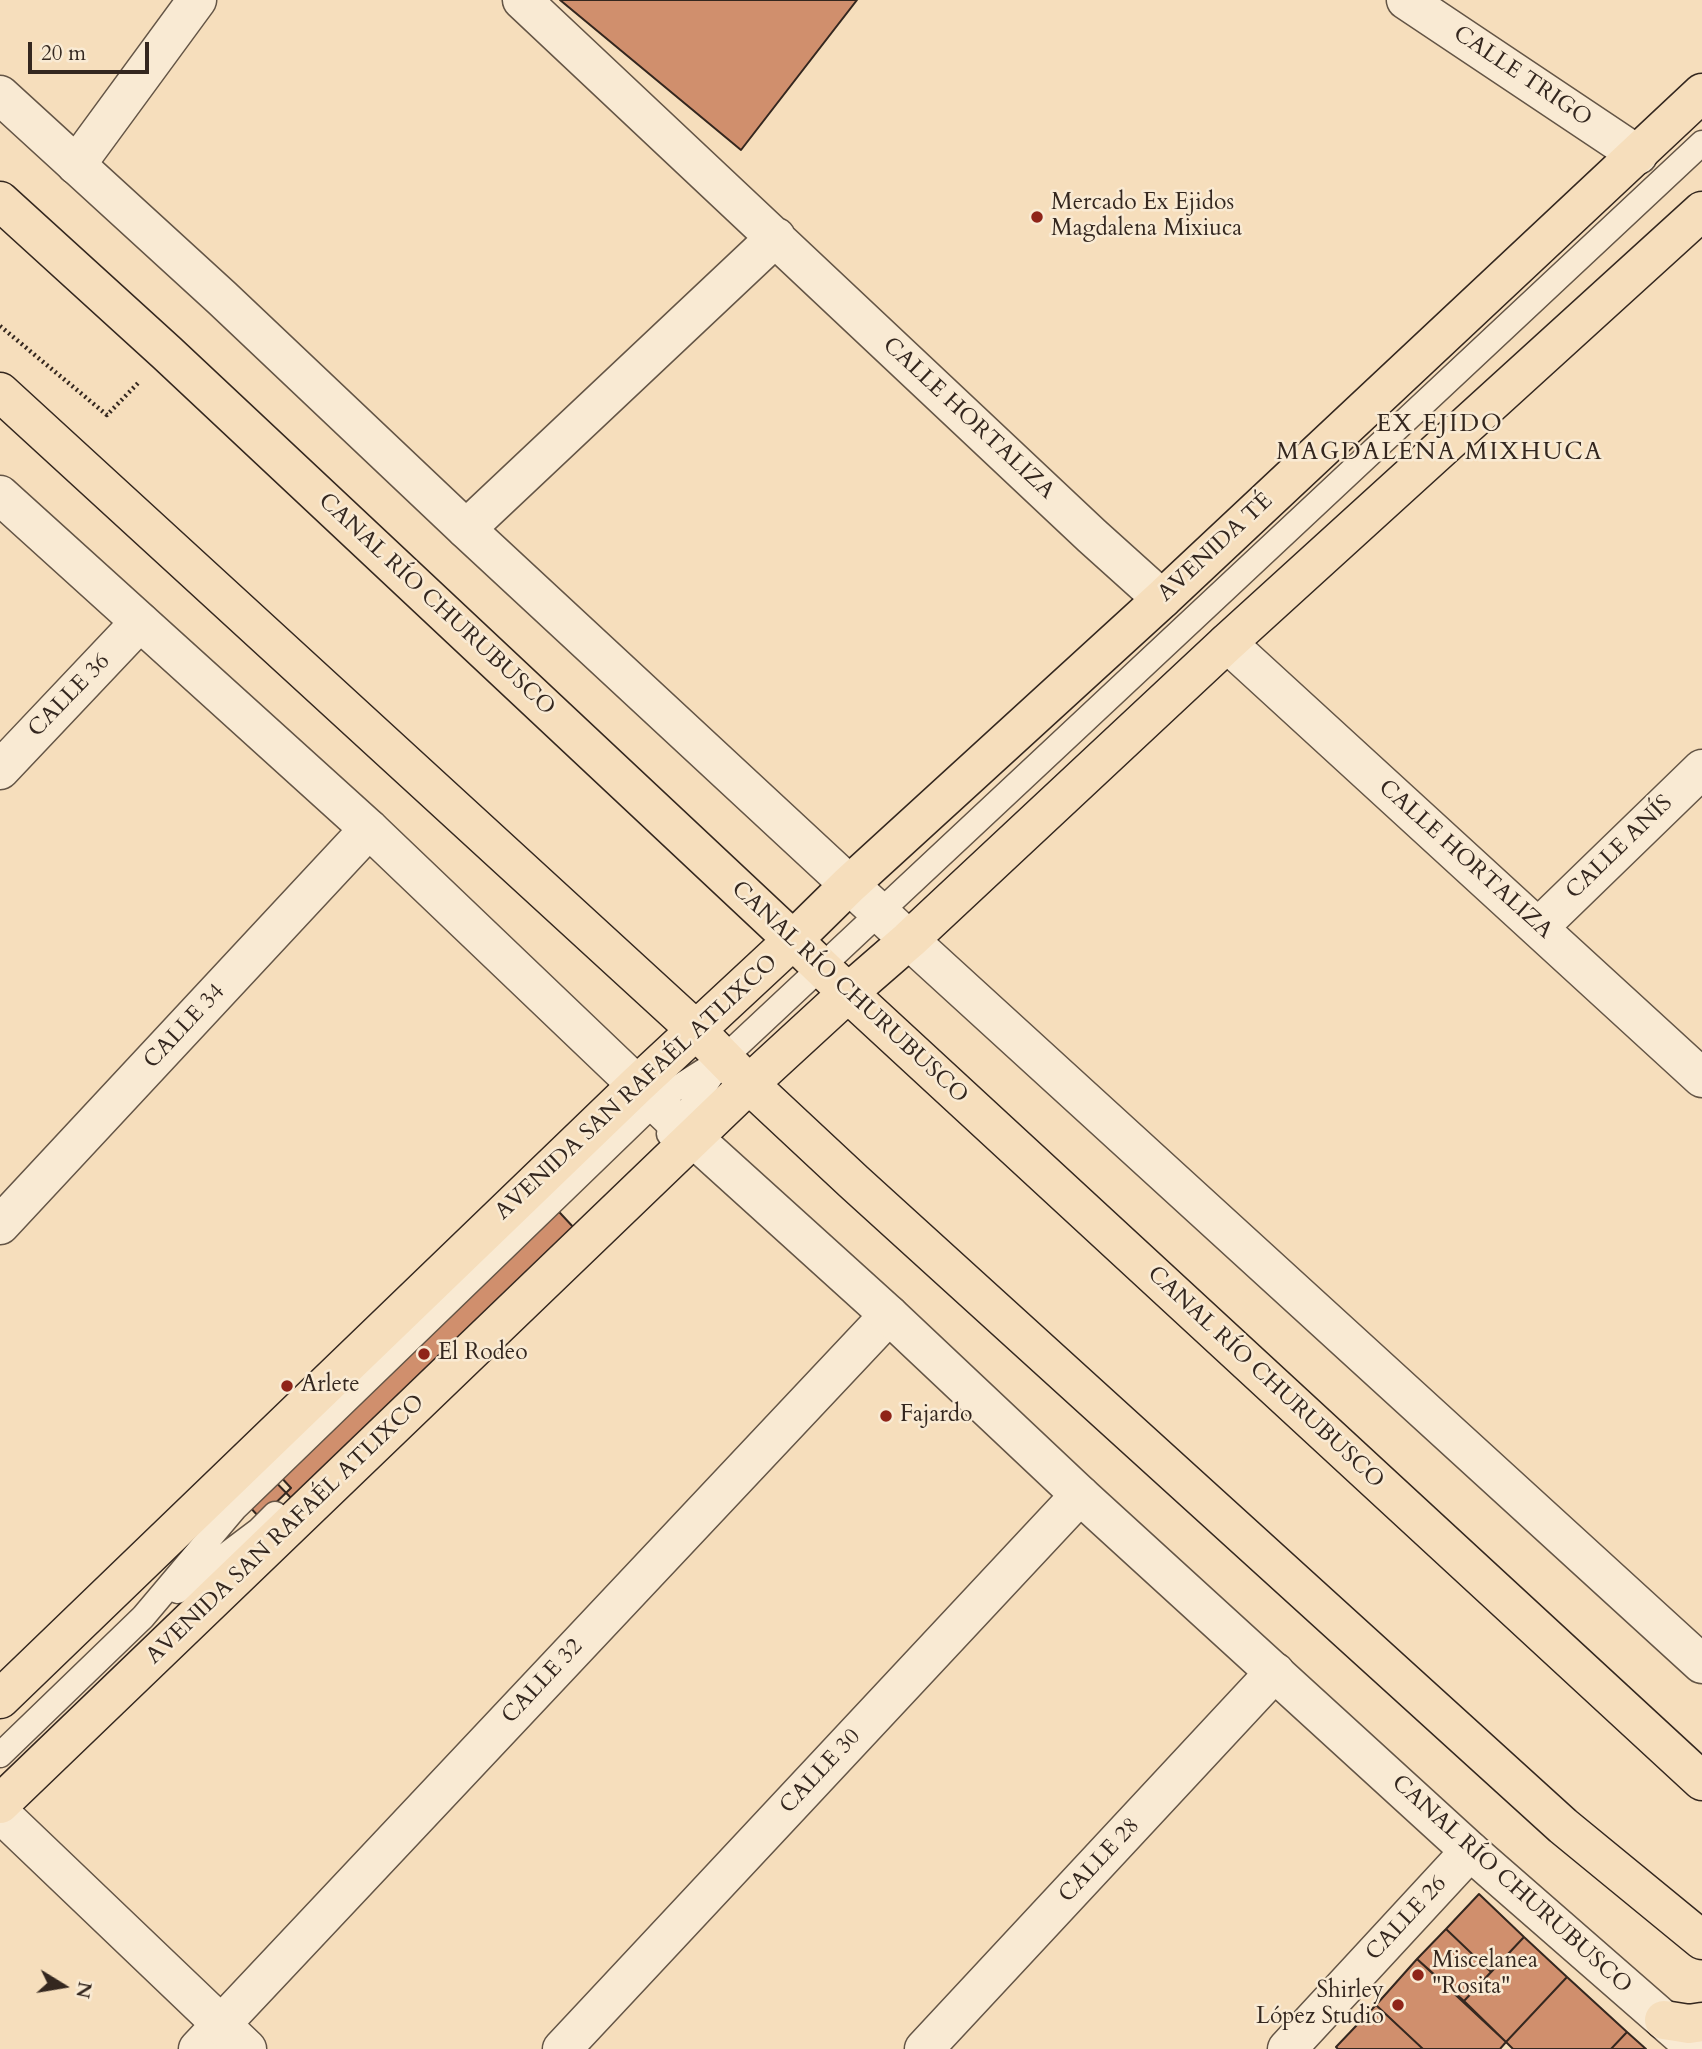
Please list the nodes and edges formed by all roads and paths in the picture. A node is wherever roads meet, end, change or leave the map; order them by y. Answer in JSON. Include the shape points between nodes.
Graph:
{"nodes":[{"id":1,"x":197,"y":0,"type":"edge"},
{"id":2,"x":522,"y":0,"type":"edge"},
{"id":3,"x":1406,"y":0,"type":"edge"},
{"id":4,"x":1702,"y":93,"type":"edge"},
{"id":5,"x":0,"y":95,"type":"edge"},
{"id":6,"x":1702,"y":143,"type":"edge"},
{"id":7,"x":1638,"y":155,"type":"junction"},
{"id":8,"x":76,"y":165,"type":"junction"},
{"id":9,"x":0,"y":201,"type":"edge"},
{"id":10,"x":1702,"y":211,"type":"edge"},
{"id":11,"x":776,"y":237,"type":"junction"},
{"id":12,"x":0,"y":326,"type":"edge"},
{"id":13,"x":167,"y":353,"type":"junction"},
{"id":14,"x":0,"y":392,"type":"edge"},
{"id":15,"x":0,"y":495,"type":"edge"},
{"id":16,"x":466,"y":529,"type":"junction"},
{"id":17,"x":1162,"y":599,"type":"junction"},
{"id":18,"x":140,"y":622,"type":"junction"},
{"id":19,"x":1227,"y":643,"type":"junction"},
{"id":20,"x":1702,"y":769,"type":"edge"},
{"id":21,"x":0,"y":770,"type":"edge"},
{"id":22,"x":369,"y":829,"type":"junction"},
{"id":23,"x":849,"y":885,"type":"junction"},
{"id":24,"x":879,"y":913,"type":"junction"},
{"id":25,"x":1539,"y":927,"type":"junction"},
{"id":26,"x":793,"y":940,"type":"junction"},
{"id":27,"x":909,"y":940,"type":"junction"},
{"id":28,"x":834,"y":980,"type":"junction"},
{"id":29,"x":696,"y":1030,"type":"junction"},
{"id":30,"x":736,"y":1071,"type":"junction"},
{"id":31,"x":1702,"y":1078,"type":"edge"},
{"id":32,"x":666,"y":1113,"type":"junction"},
{"id":33,"x":0,"y":1225,"type":"edge"},
{"id":34,"x":889,"y":1315,"type":"junction"},
{"id":35,"x":1080,"y":1495,"type":"junction"},
{"id":36,"x":143,"y":1617,"type":"junction"},
{"id":37,"x":1702,"y":1664,"type":"edge"},
{"id":38,"x":1275,"y":1672,"type":"junction"},
{"id":39,"x":0,"y":1699,"type":"edge"},
{"id":40,"x":0,"y":1755,"type":"edge"},
{"id":41,"x":1702,"y":1781,"type":"edge"},
{"id":42,"x":0,"y":1804,"type":"edge"},
{"id":43,"x":0,"y":1813,"type":"edge"},
{"id":44,"x":1470,"y":1851,"type":"junction"},
{"id":45,"x":1702,"y":1940,"type":"edge"},
{"id":46,"x":1664,"y":2020,"type":"junction"},
{"id":47,"x":1702,"y":2022,"type":"edge"},
{"id":48,"x":222,"y":2041,"type":"edge"},
{"id":49,"x":562,"y":2049,"type":"edge"},
{"id":50,"x":924,"y":2049,"type":"edge"},
{"id":51,"x":1287,"y":2049,"type":"edge"},
{"id":52,"x":1697,"y":2049,"type":"edge"}],
"edges":[{"from":1,"to":8,"type":"street"},
{"from":2,"to":11,"type":"street","name":"CALLE HORTALIZA"},
{"from":3,"to":7,"type":"street","name":"CALLE TRIGO"},
{"from":4,"to":7,"type":"main road","name":"AVENIDA TÉ"},
{"from":5,"to":8,"type":"street"},
{"from":6,"to":24,"type":"lane"},
{"from":7,"to":17,"type":"main road","name":"AVENIDA TÉ"},
{"from":8,"to":16,"type":"street"},
{"from":9,"to":13,"type":"main road","name":"CANAL RÍO CHURUBUSCO"},
{"from":10,"to":19,"type":"main road"},
{"from":11,"to":16,"type":"street"},
{"from":11,"to":17,"type":"street","name":"CALLE HORTALIZA"},
{"from":12,"to":13,"type":"path","via":[[107,415]]},
{"from":13,"to":26,"type":"main road","name":"CANAL RÍO CHURUBUSCO"},
{"from":14,"to":29,"type":"main road"},
{"from":15,"to":18,"type":"street","name":"CANAL RÍO CHURUBUSCO"},
{"from":16,"to":23,"type":"street"},
{"from":17,"to":23,"type":"main road","name":"AVENIDA TÉ"},
{"from":18,"to":21,"type":"street","name":"CALLE 36"},
{"from":18,"to":22,"type":"street","name":"CANAL RÍO CHURUBUSCO"},
{"from":19,"to":25,"type":"street","name":"CALLE HORTALIZA"},
{"from":19,"to":27,"type":"main road"},
{"from":20,"to":25,"type":"street","name":"CALLE ANÍS"},
{"from":22,"to":32,"type":"street","name":"CANAL RÍO CHURUBUSCO"},
{"from":22,"to":33,"type":"street","name":"CALLE 34"},
{"from":23,"to":24,"type":"street"},
{"from":23,"to":26,"type":"main road","name":"AVENIDA SAN RAFAÉL ATLIXCO"},
{"from":24,"to":27,"type":"street"},
{"from":24,"to":28,"type":"lane"},
{"from":25,"to":31,"type":"street","name":"CALLE HORTALIZA"},
{"from":26,"to":28,"type":"main road","name":"CANAL RÍO CHURUBUSCO"},
{"from":26,"to":29,"type":"main road","name":"AVENIDA SAN RAFAÉL ATLIXCO"},
{"from":27,"to":28,"type":"main road","name":"AVENIDA SAN RAFAÉL ATLIXCO"},
{"from":27,"to":37,"type":"street"},
{"from":28,"to":30,"type":"main road","name":"AVENIDA SAN RAFAÉL ATLIXCO"},
{"from":28,"to":41,"type":"main road","name":"CANAL RÍO CHURUBUSCO"},
{"from":29,"to":30,"type":"main road"},
{"from":29,"to":32,"type":"main road","name":"AVENIDA SAN RAFAÉL ATLIXCO"},
{"from":30,"to":32,"type":"main road","name":"AVENIDA SAN RAFAÉL ATLIXCO"},
{"from":30,"to":32,"type":"lane"},
{"from":30,"to":45,"type":"main road","via":[[1563,1826]]},
{"from":32,"to":34,"type":"street","name":"CANAL RÍO CHURUBUSCO"},
{"from":32,"to":36,"type":"lane","via":[[235,1508]]},
{"from":32,"to":36,"type":"lane","via":[[260,1530]]},
{"from":32,"to":39,"type":"main road","name":"AVENIDA SAN RAFAÉL ATLIXCO"},
{"from":32,"to":42,"type":"main road","name":"AVENIDA SAN RAFAÉL ATLIXCO"},
{"from":34,"to":35,"type":"street","name":"CANAL RÍO CHURUBUSCO"},
{"from":34,"to":48,"type":"street","name":"CALLE 32"},
{"from":35,"to":38,"type":"street","name":"CANAL RÍO CHURUBUSCO"},
{"from":35,"to":49,"type":"street","name":"CALLE 30"},
{"from":36,"to":40,"type":"lane"},
{"from":38,"to":44,"type":"street","name":"CANAL RÍO CHURUBUSCO"},
{"from":38,"to":50,"type":"street","name":"CALLE 28"},
{"from":43,"to":48,"type":"street"},
{"from":44,"to":46,"type":"street","name":"CANAL RÍO CHURUBUSCO"},
{"from":44,"to":51,"type":"street","name":"CALLE 26"},
{"from":46,"to":47,"type":"main road"},
{"from":46,"to":52,"type":"street","name":"CANAL RÍO CHURUBUSCO"}]}
